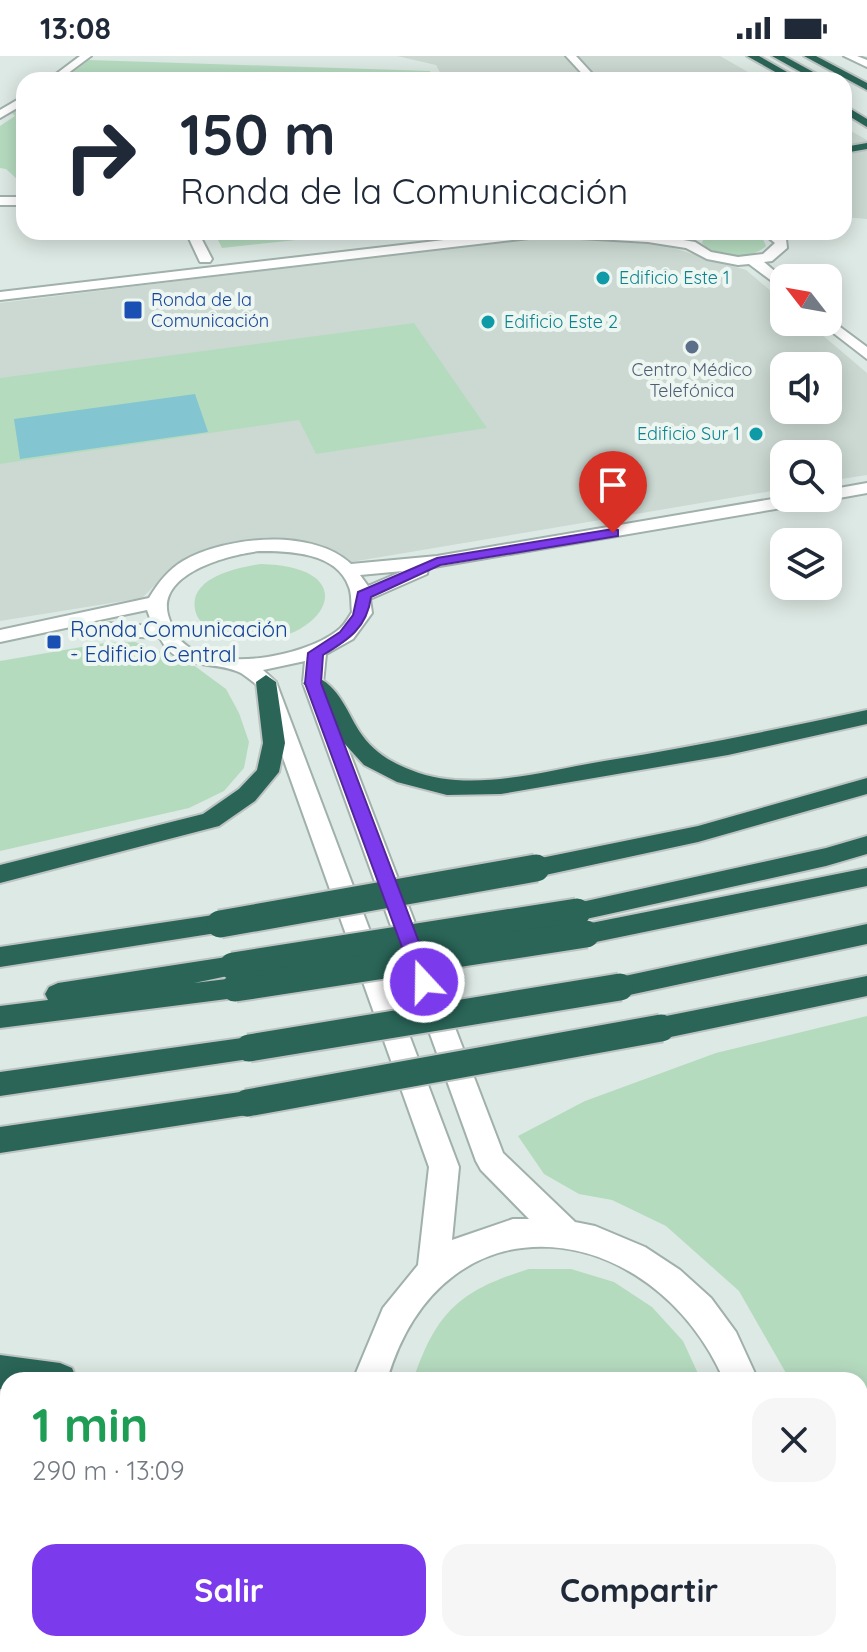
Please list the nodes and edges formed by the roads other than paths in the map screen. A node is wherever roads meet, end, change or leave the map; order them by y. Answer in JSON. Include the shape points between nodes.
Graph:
{"nodes":[{"id":1,"x":86,"y":56,"type":"edge"},
{"id":2,"x":571,"y":56,"type":"edge"},
{"id":3,"x":752,"y":56,"type":"edge"},
{"id":4,"x":777,"y":56,"type":"edge"},
{"id":5,"x":810,"y":56,"type":"edge"},
{"id":6,"x":837,"y":56,"type":"edge"},
{"id":7,"x":849,"y":56,"type":"edge"},
{"id":8,"x":867,"y":66,"type":"edge"},
{"id":9,"x":64,"y":72,"type":"edge"},
{"id":10,"x":586,"y":72,"type":"edge"},
{"id":11,"x":781,"y":72,"type":"edge"},
{"id":12,"x":808,"y":72,"type":"edge"},
{"id":13,"x":839,"y":72,"type":"edge"},
{"id":14,"x":850,"y":72,"type":"edge"},
{"id":15,"x":196,"y":240,"type":"edge"},
{"id":16,"x":372,"y":240,"type":"edge"},
{"id":17,"x":478,"y":240,"type":"edge"},
{"id":18,"x":693,"y":240,"type":"edge"},
{"id":19,"x":778,"y":240,"type":"edge"},
{"id":20,"x":205,"y":259,"type":"junction"},
{"id":21,"x":753,"y":260,"type":"junction"},
{"id":22,"x":770,"y":274,"type":"edge"},
{"id":23,"x":0,"y":284,"type":"edge"},
{"id":24,"x":0,"y":296,"type":"edge"},
{"id":25,"x":842,"y":334,"type":"edge"},
{"id":26,"x":867,"y":355,"type":"edge"},
{"id":27,"x":867,"y":488,"type":"edge"},
{"id":28,"x":842,"y":492,"type":"edge"},
{"id":29,"x":770,"y":505,"type":"edge"},
{"id":30,"x":437,"y":562,"type":"junction"},
{"id":31,"x":350,"y":570,"type":"junction"},
{"id":32,"x":364,"y":595,"type":"junction"},
{"id":33,"x":156,"y":602,"type":"junction"},
{"id":34,"x":55,"y":627,"type":"junction"},
{"id":35,"x":161,"y":632,"type":"junction"},
{"id":36,"x":0,"y":636,"type":"edge"},
{"id":37,"x":316,"y":653,"type":"junction"},
{"id":38,"x":245,"y":666,"type":"junction"},
{"id":39,"x":266,"y":682,"type":"junction"},
{"id":40,"x":313,"y":683,"type":"junction"},
{"id":41,"x":867,"y":717,"type":"edge"},
{"id":42,"x":867,"y":786,"type":"edge"},
{"id":43,"x":867,"y":845,"type":"edge"},
{"id":44,"x":0,"y":874,"type":"edge"},
{"id":45,"x":867,"y":877,"type":"edge"},
{"id":46,"x":581,"y":923,"type":"junction"},
{"id":47,"x":867,"y":934,"type":"edge"},
{"id":48,"x":0,"y":957,"type":"edge"},
{"id":49,"x":234,"y":977,"type":"junction"},
{"id":50,"x":867,"y":986,"type":"edge"},
{"id":51,"x":0,"y":1004,"type":"edge"},
{"id":52,"x":0,"y":1017,"type":"edge"},
{"id":53,"x":0,"y":1084,"type":"edge"},
{"id":54,"x":0,"y":1140,"type":"edge"},
{"id":55,"x":567,"y":1235,"type":"junction"},
{"id":56,"x":433,"y":1272,"type":"junction"},
{"id":57,"x":372,"y":1372,"type":"edge"},
{"id":58,"x":737,"y":1372,"type":"edge"}],
"edges":[{"from":1,"to":9,"type":"street"},
{"from":2,"to":10,"type":"street"},
{"from":3,"to":11,"type":"highway"},
{"from":4,"to":12,"type":"highway"},
{"from":5,"to":13,"type":"highway"},
{"from":5,"to":14,"type":"highway"},
{"from":6,"to":8,"type":"highway"},
{"from":7,"to":8,"type":"street"},
{"from":15,"to":20,"type":"street"},
{"from":16,"to":20,"type":"street"},
{"from":17,"to":24,"type":"street"},
{"from":18,"to":21,"type":"street","via":[[696,250],[722,259]]},
{"from":19,"to":21,"type":"street","via":[[777,254]]},
{"from":20,"to":23,"type":"street"},
{"from":21,"to":22,"type":"street"},
{"from":25,"to":26,"type":"street"},
{"from":27,"to":28,"type":"street"},
{"from":29,"to":30,"type":"street"},
{"from":30,"to":31,"type":"street"},
{"from":30,"to":32,"type":"street"},
{"from":31,"to":32,"type":"street"},
{"from":31,"to":33,"type":"street","via":[[328,555],[293,546],[229,549],[174,575]]},
{"from":32,"to":37,"type":"street","via":[[361,615],[346,635]]},
{"from":33,"to":34,"type":"street"},
{"from":33,"to":35,"type":"street"},
{"from":34,"to":35,"type":"street"},
{"from":34,"to":36,"type":"street"},
{"from":35,"to":38,"type":"street","via":[[202,660]]},
{"from":37,"to":38,"type":"street","via":[[284,663]]},
{"from":37,"to":40,"type":"street"},
{"from":38,"to":39,"type":"street"},
{"from":39,"to":44,"type":"highway","via":[[274,743],[268,772],[247,795],[211,820]]},
{"from":39,"to":56,"type":"street","via":[[444,1167]]},
{"from":40,"to":41,"type":"highway","via":[[340,711],[351,737],[372,760],[405,777],[447,787],[501,786],[728,748]]},
{"from":40,"to":55,"type":"street","via":[[491,1161]]},
{"from":42,"to":48,"type":"highway","bridge":true,"via":[[698,834],[536,868]]},
{"from":43,"to":46,"type":"highway"},
{"from":45,"to":46,"type":"highway"},
{"from":46,"to":49,"type":"highway","bridge":true},
{"from":47,"to":53,"type":"highway","bridge":true,"via":[[620,987]]},
{"from":49,"to":51,"type":"highway"},
{"from":49,"to":52,"type":"highway"},
{"from":50,"to":54,"type":"highway","bridge":true,"via":[[247,1103]]},
{"from":55,"to":56,"type":"street","via":[[518,1232],[472,1245]]},
{"from":55,"to":58,"type":"street","via":[[621,1249],[671,1278],[711,1321]]},
{"from":56,"to":57,"type":"street","via":[[402,1305]]}]}
